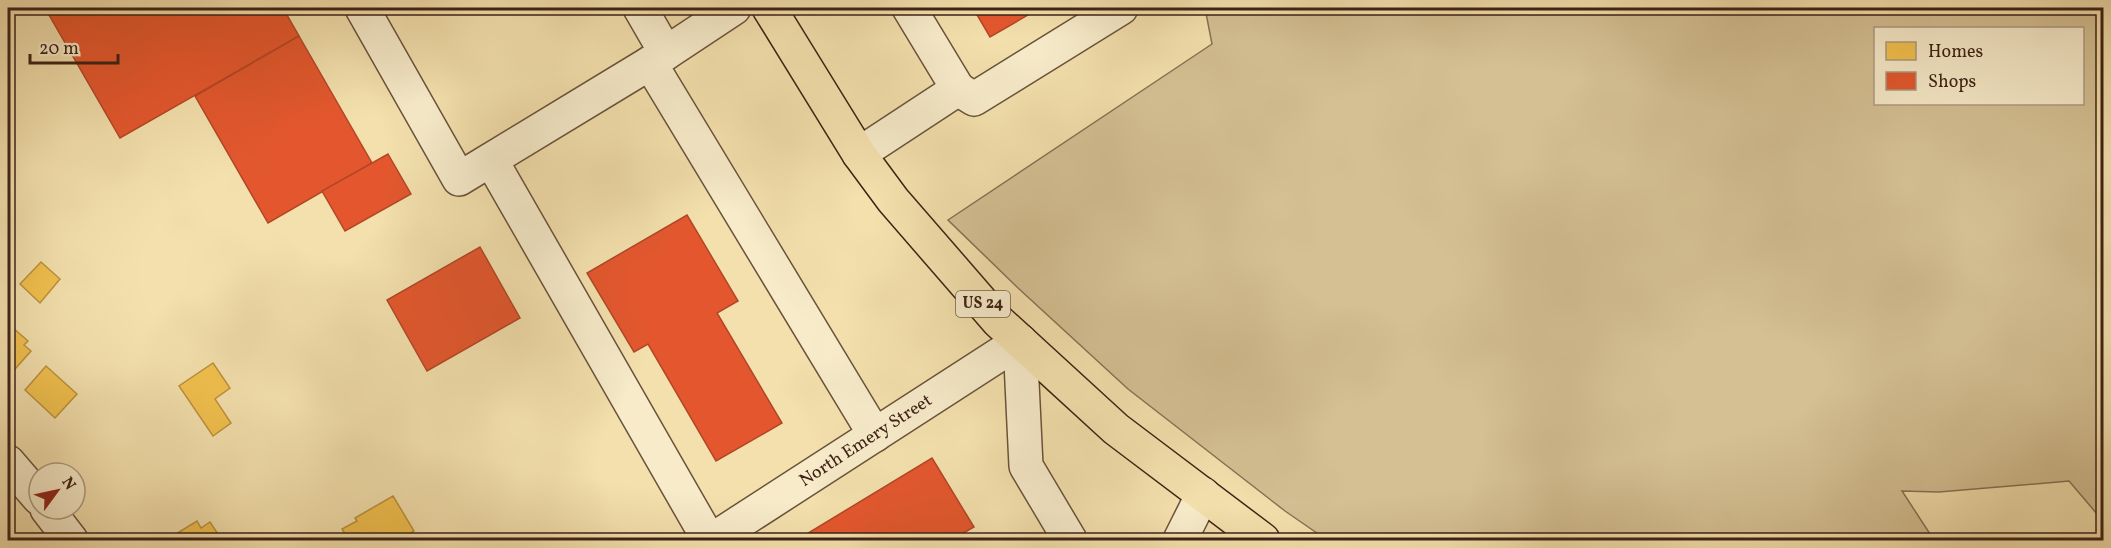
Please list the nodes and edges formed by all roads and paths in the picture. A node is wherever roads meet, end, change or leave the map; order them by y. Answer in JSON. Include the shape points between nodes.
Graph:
{"nodes":[{"id":1,"x":362,"y":8,"type":"edge"},
{"id":2,"x":640,"y":8,"type":"edge"},
{"id":3,"x":734,"y":8,"type":"edge"},
{"id":4,"x":769,"y":8,"type":"edge"},
{"id":5,"x":909,"y":8,"type":"edge"},
{"id":6,"x":1121,"y":8,"type":"edge"},
{"id":7,"x":658,"y":58,"type":"junction"},
{"id":8,"x":958,"y":89,"type":"junction"},
{"id":9,"x":859,"y":154,"type":"junction"},
{"id":10,"x":491,"y":160,"type":"junction"},
{"id":11,"x":1020,"y":341,"type":"junction"},
{"id":12,"x":875,"y":435,"type":"junction"},
{"id":13,"x":8,"y":462,"type":"edge"},
{"id":14,"x":27,"y":484,"type":"edge"},
{"id":15,"x":1203,"y":494,"type":"junction"},
{"id":16,"x":56,"y":521,"type":"edge"},
{"id":17,"x":71,"y":540,"type":"edge"},
{"id":18,"x":711,"y":540,"type":"edge"},
{"id":19,"x":1070,"y":540,"type":"edge"},
{"id":20,"x":1180,"y":540,"type":"edge"},
{"id":21,"x":1263,"y":540,"type":"edge"}],
"edges":[{"from":1,"to":10,"type":"street","via":[[459,179]]},
{"from":2,"to":7,"type":"street"},
{"from":3,"to":7,"type":"street"},
{"from":4,"to":9,"type":"main road","number":"US 24"},
{"from":5,"to":8,"type":"street"},
{"from":6,"to":8,"type":"street","via":[[974,99]]},
{"from":7,"to":10,"type":"street"},
{"from":7,"to":12,"type":"street"},
{"from":8,"to":9,"type":"street"},
{"from":9,"to":11,"type":"main road","number":"US 24","via":[[960,278]]},
{"from":10,"to":18,"type":"street"},
{"from":11,"to":12,"type":"street","name":"North Emery Street"},
{"from":11,"to":15,"type":"main road","number":"US 24","via":[[1116,429]]},
{"from":11,"to":19,"type":"street","via":[[1026,466]]},
{"from":12,"to":18,"type":"street","name":"North Emery Street"},
{"from":13,"to":14,"type":"street"},
{"from":15,"to":20,"type":"street"},
{"from":15,"to":21,"type":"main road","number":"US 24"},
{"from":16,"to":17,"type":"street"}]}
